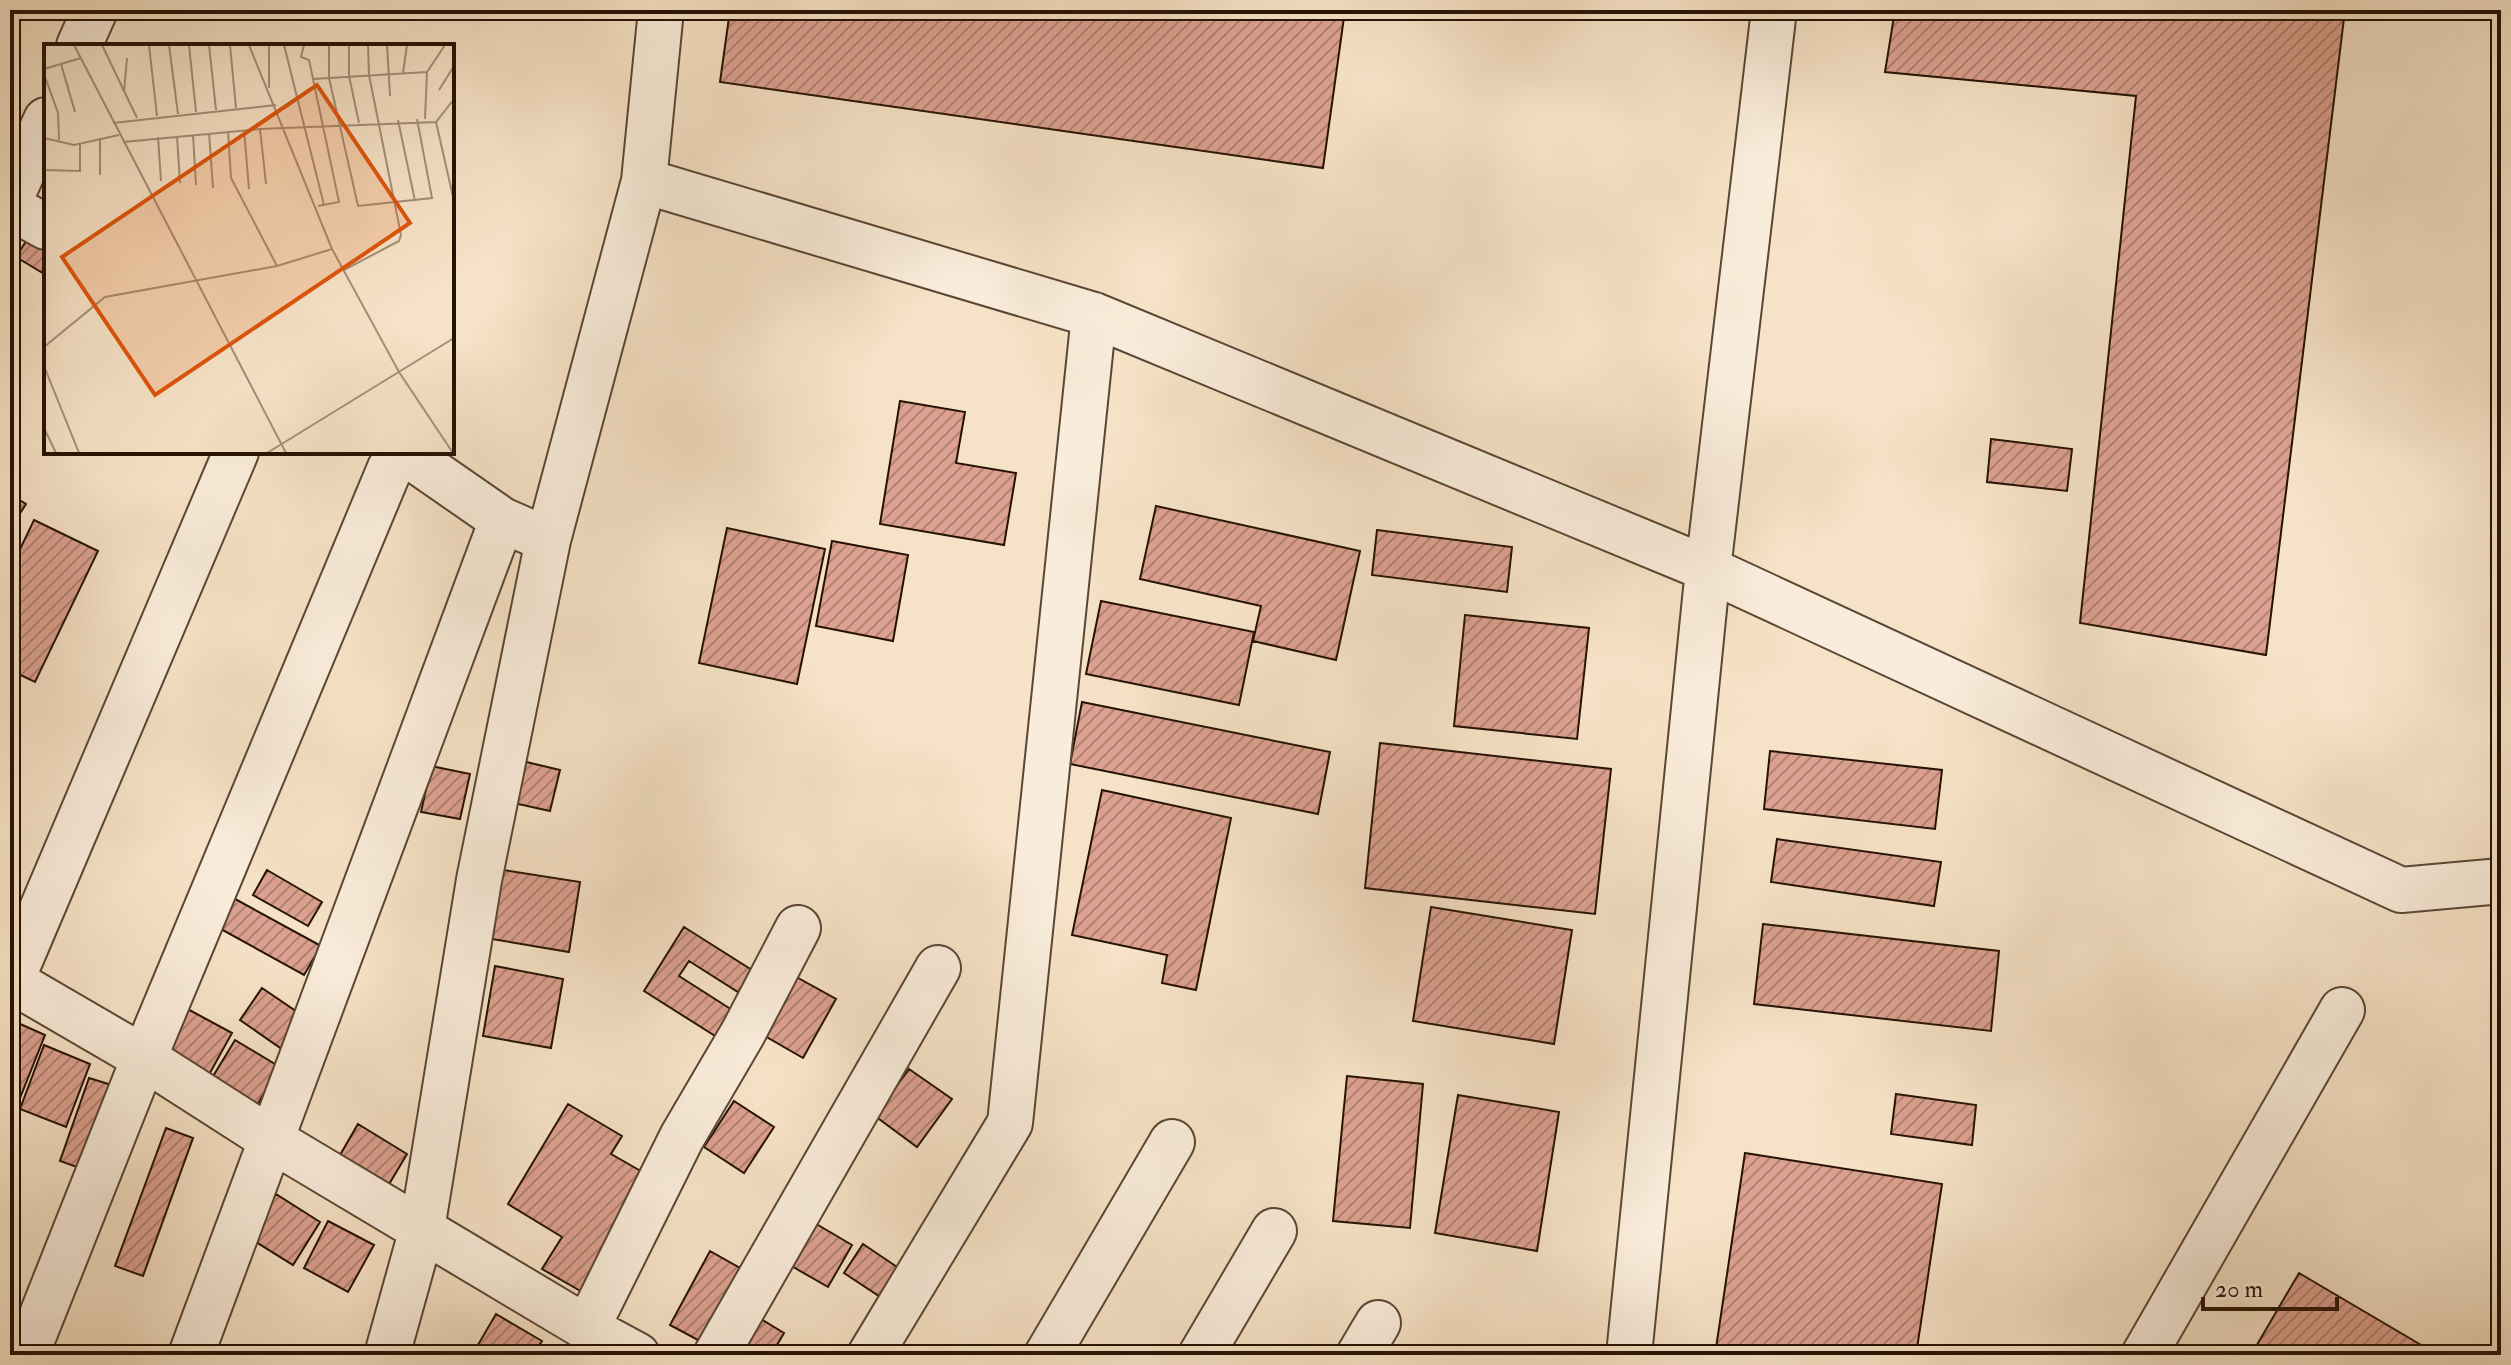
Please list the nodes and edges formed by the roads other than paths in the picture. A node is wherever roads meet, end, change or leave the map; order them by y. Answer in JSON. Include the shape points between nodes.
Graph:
{"nodes":[{"id":1,"x":95,"y":10,"type":"edge"},
{"id":2,"x":661,"y":10,"type":"edge"},
{"id":3,"x":1774,"y":10,"type":"edge"},
{"id":4,"x":80,"y":44,"type":"edge"},
{"id":5,"x":44,"y":124,"type":"edge"},
{"id":6,"x":644,"y":181,"type":"junction"},
{"id":7,"x":10,"y":200,"type":"edge"},
{"id":8,"x":10,"y":207,"type":"edge"},
{"id":9,"x":44,"y":226,"type":"edge"},
{"id":10,"x":1094,"y":315,"type":"junction"},
{"id":11,"x":235,"y":454,"type":"edge"},
{"id":12,"x":502,"y":520,"type":"junction"},
{"id":13,"x":548,"y":540,"type":"junction"},
{"id":14,"x":1708,"y":569,"type":"junction"},
{"id":15,"x":2501,"y":881,"type":"edge"},
{"id":16,"x":798,"y":928,"type":"dead end"},
{"id":17,"x":938,"y":968,"type":"dead end"},
{"id":18,"x":10,"y":981,"type":"edge"},
{"id":19,"x":2342,"y":1010,"type":"dead end"},
{"id":20,"x":144,"y":1058,"type":"junction"},
{"id":21,"x":272,"y":1140,"type":"junction"},
{"id":22,"x":1172,"y":1142,"type":"dead end"},
{"id":23,"x":422,"y":1229,"type":"junction"},
{"id":24,"x":1274,"y":1231,"type":"dead end"},
{"id":25,"x":587,"y":1328,"type":"junction"},
{"id":26,"x":26,"y":1355,"type":"edge"},
{"id":27,"x":191,"y":1355,"type":"edge"},
{"id":28,"x":387,"y":1355,"type":"edge"},
{"id":29,"x":637,"y":1355,"type":"edge"},
{"id":30,"x":716,"y":1355,"type":"edge"},
{"id":31,"x":870,"y":1355,"type":"edge"},
{"id":32,"x":1047,"y":1355,"type":"edge"},
{"id":33,"x":1201,"y":1355,"type":"edge"},
{"id":34,"x":1629,"y":1355,"type":"edge"},
{"id":35,"x":2144,"y":1355,"type":"edge"}],
"edges":[{"from":1,"to":4,"type":"street"},
{"from":2,"to":6,"type":"street"},
{"from":3,"to":14,"type":"street"},
{"from":5,"to":7,"type":"street"},
{"from":6,"to":10,"type":"street"},
{"from":6,"to":13,"type":"street"},
{"from":8,"to":9,"type":"street"},
{"from":10,"to":14,"type":"street"},
{"from":10,"to":31,"type":"street","via":[[1010,1123]]},
{"from":11,"to":18,"type":"street"},
{"from":12,"to":13,"type":"street"},
{"from":12,"to":20,"type":"street","via":[[417,461],[407,458],[390,468]]},
{"from":12,"to":21,"type":"street"},
{"from":13,"to":23,"type":"street","via":[[479,880]]},
{"from":14,"to":15,"type":"street","via":[[2401,890]]},
{"from":14,"to":34,"type":"street"},
{"from":16,"to":25,"type":"street","via":[[682,1137]]},
{"from":17,"to":30,"type":"street"},
{"from":18,"to":20,"type":"street"},
{"from":19,"to":35,"type":"street"},
{"from":20,"to":21,"type":"street"},
{"from":20,"to":26,"type":"street"},
{"from":21,"to":23,"type":"street"},
{"from":21,"to":27,"type":"street"},
{"from":22,"to":32,"type":"street"},
{"from":23,"to":25,"type":"street"},
{"from":23,"to":28,"type":"street"},
{"from":24,"to":33,"type":"street"},
{"from":25,"to":29,"type":"street"}]}
